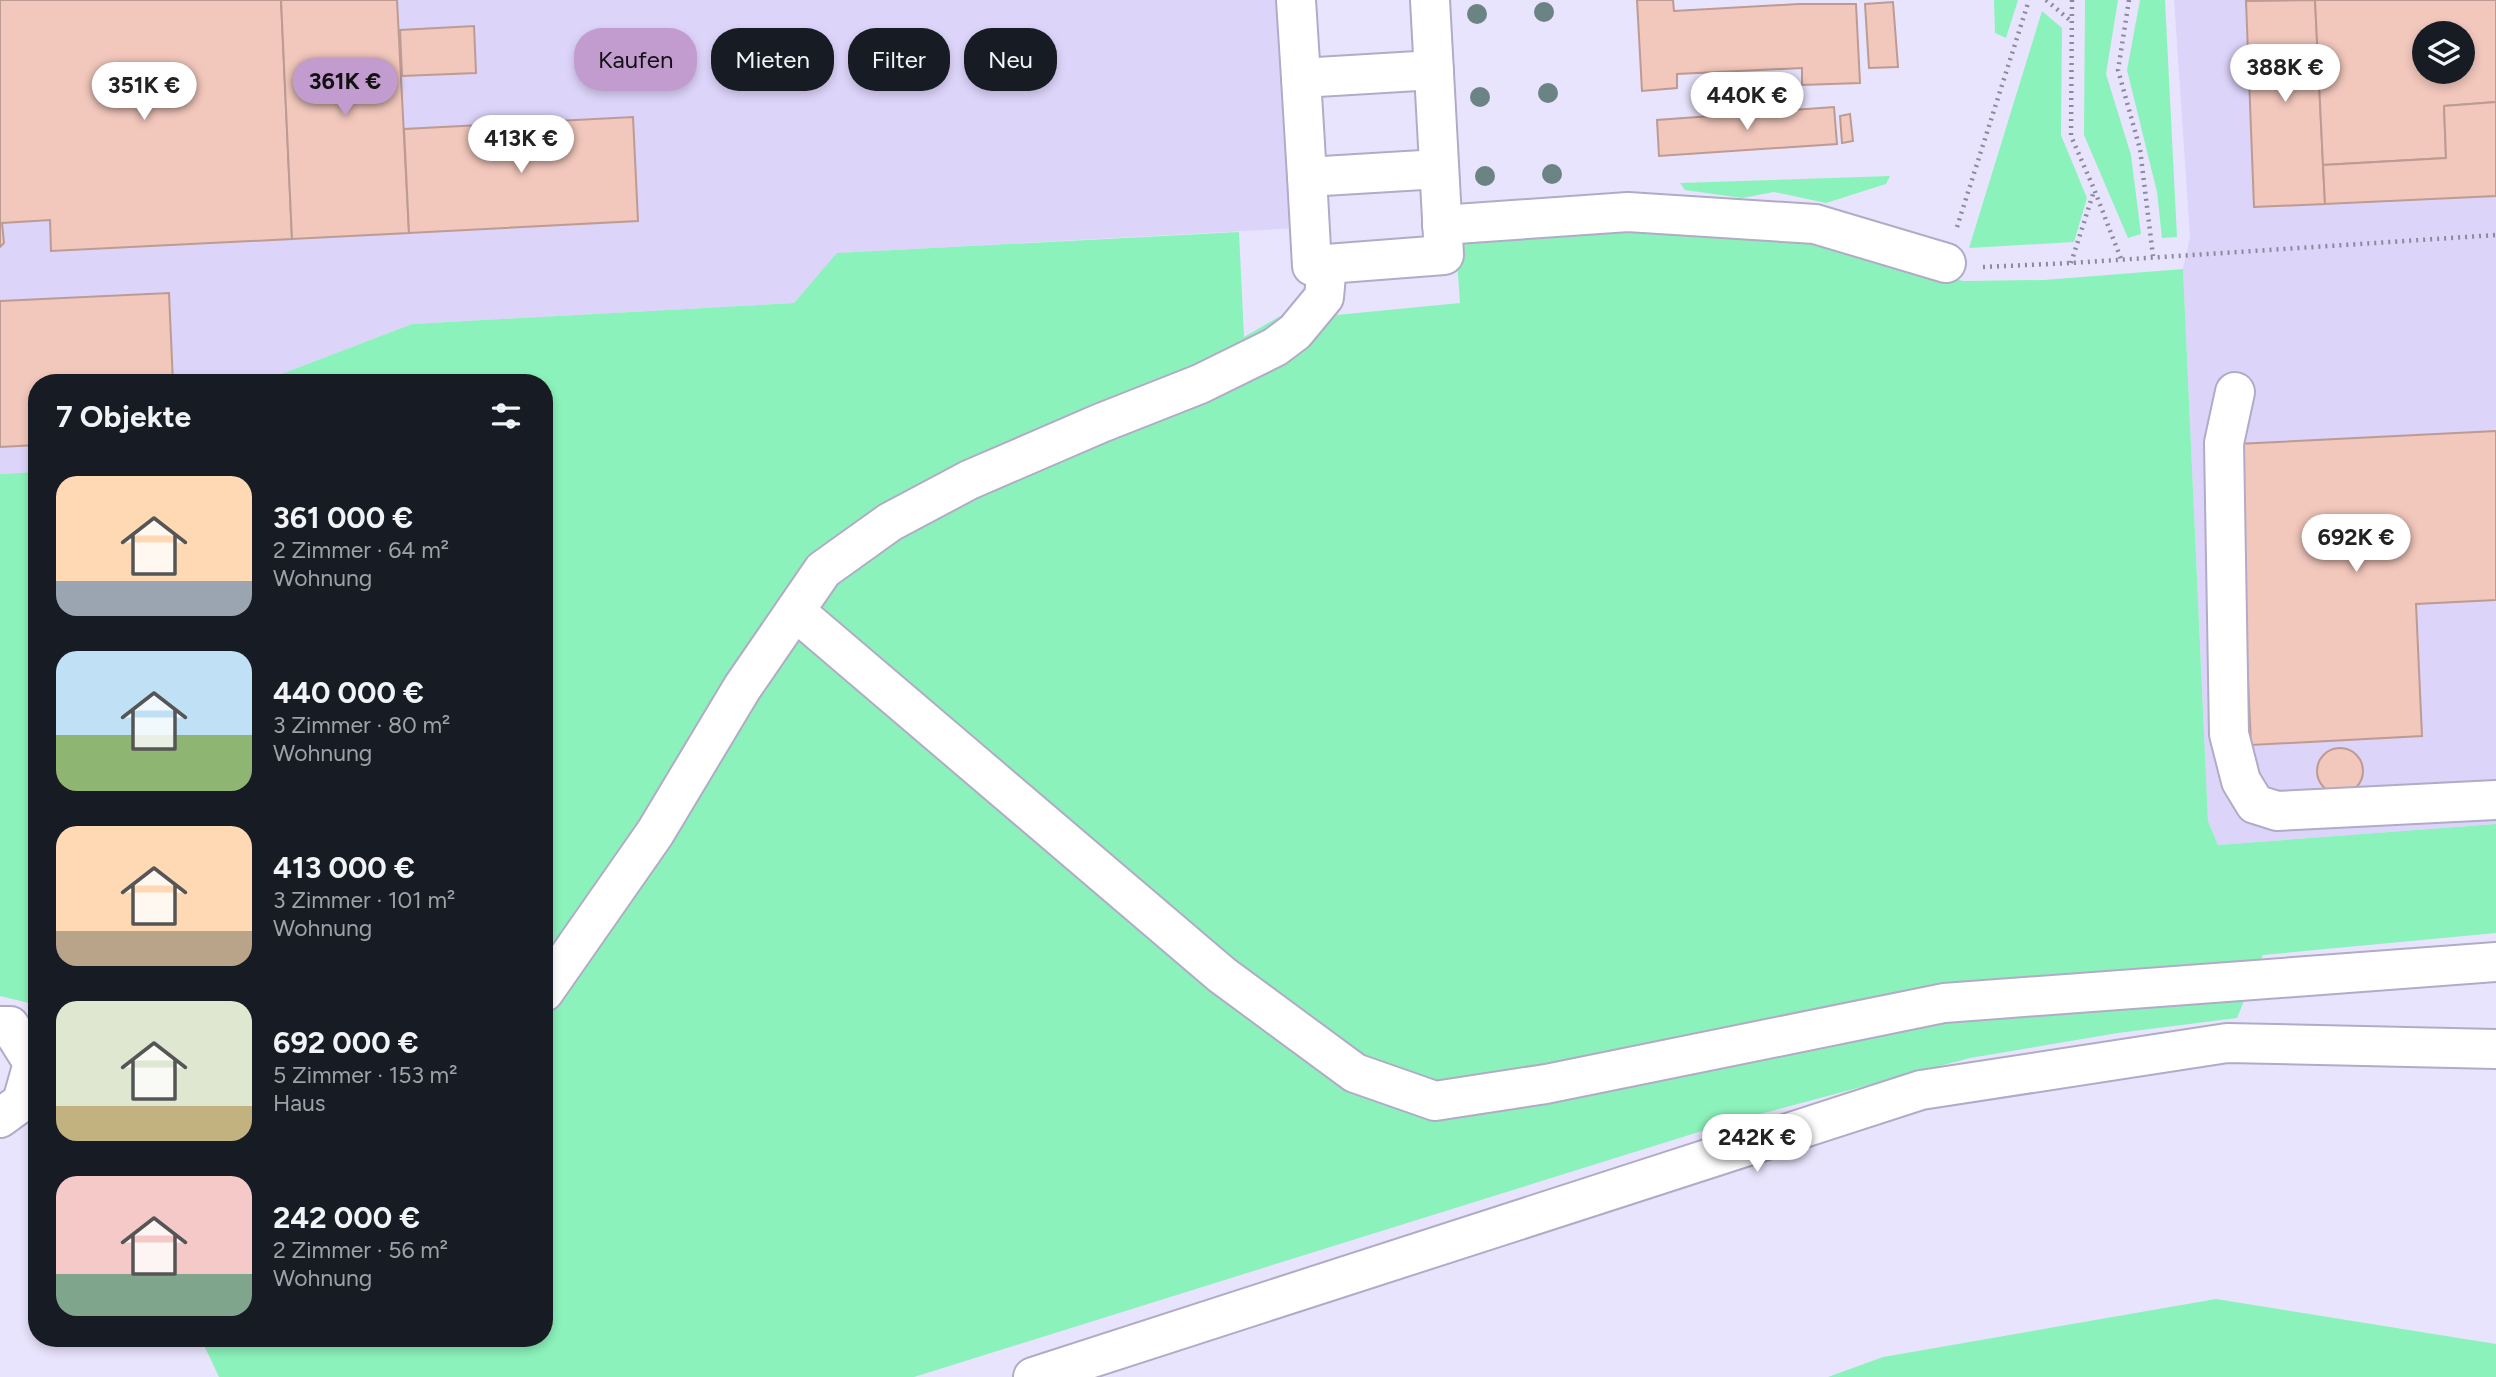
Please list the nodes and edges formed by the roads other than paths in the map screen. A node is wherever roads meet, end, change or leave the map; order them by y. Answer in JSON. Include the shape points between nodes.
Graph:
{"nodes":[{"id":1,"x":1296,"y":0,"type":"edge"},
{"id":2,"x":1430,"y":0,"type":"edge"},
{"id":3,"x":1434,"y":71,"type":"junction"},
{"id":4,"x":1301,"y":78,"type":"junction"},
{"id":5,"x":1439,"y":169,"type":"junction"},
{"id":6,"x":1307,"y":177,"type":"junction"},
{"id":7,"x":1442,"y":225,"type":"junction"},
{"id":8,"x":1327,"y":264,"type":"junction"},
{"id":9,"x":1960,"y":265,"type":"road end"},
{"id":10,"x":2235,"y":392,"type":"dead end"},
{"id":11,"x":795,"y":611,"type":"junction"},
{"id":12,"x":2496,"y":800,"type":"edge"},
{"id":13,"x":2496,"y":962,"type":"edge"},
{"id":14,"x":553,"y":979,"type":"edge"},
{"id":15,"x":15,"y":1024,"type":"edge"},
{"id":16,"x":2496,"y":1048,"type":"edge"},
{"id":17,"x":28,"y":1052,"type":"edge"},
{"id":18,"x":28,"y":1081,"type":"edge"},
{"id":19,"x":0,"y":1118,"type":"edge"},
{"id":20,"x":1033,"y":1377,"type":"edge"}],
"edges":[{"from":1,"to":4,"type":"main road"},
{"from":2,"to":3,"type":"main road"},
{"from":3,"to":4,"type":"main road"},
{"from":3,"to":5,"type":"main road"},
{"from":4,"to":6,"type":"main road"},
{"from":5,"to":6,"type":"main road"},
{"from":5,"to":7,"type":"main road"},
{"from":6,"to":8,"type":"main road","via":[[1312,265]]},
{"from":7,"to":8,"type":"main road","via":[[1444,255]]},
{"from":7,"to":9,"type":"main road","via":[[1628,212],[1815,224]]},
{"from":8,"to":11,"type":"main road","via":[[1324,298],[1275,348],[969,480],[890,522],[823,570]]},
{"from":10,"to":12,"type":"main road","via":[[2224,443],[2229,734],[2241,781],[2255,804],[2277,811]]},
{"from":11,"to":13,"type":"main road","via":[[1222,975],[1355,1073],[1435,1101],[1546,1084],[1944,1003]]},
{"from":11,"to":14,"type":"main road","via":[[742,688],[655,833]]},
{"from":15,"to":17,"type":"main road"},
{"from":16,"to":20,"type":"main road","via":[[2227,1043],[1921,1090]]},
{"from":18,"to":19,"type":"main road","via":[[22,1102]]}]}
